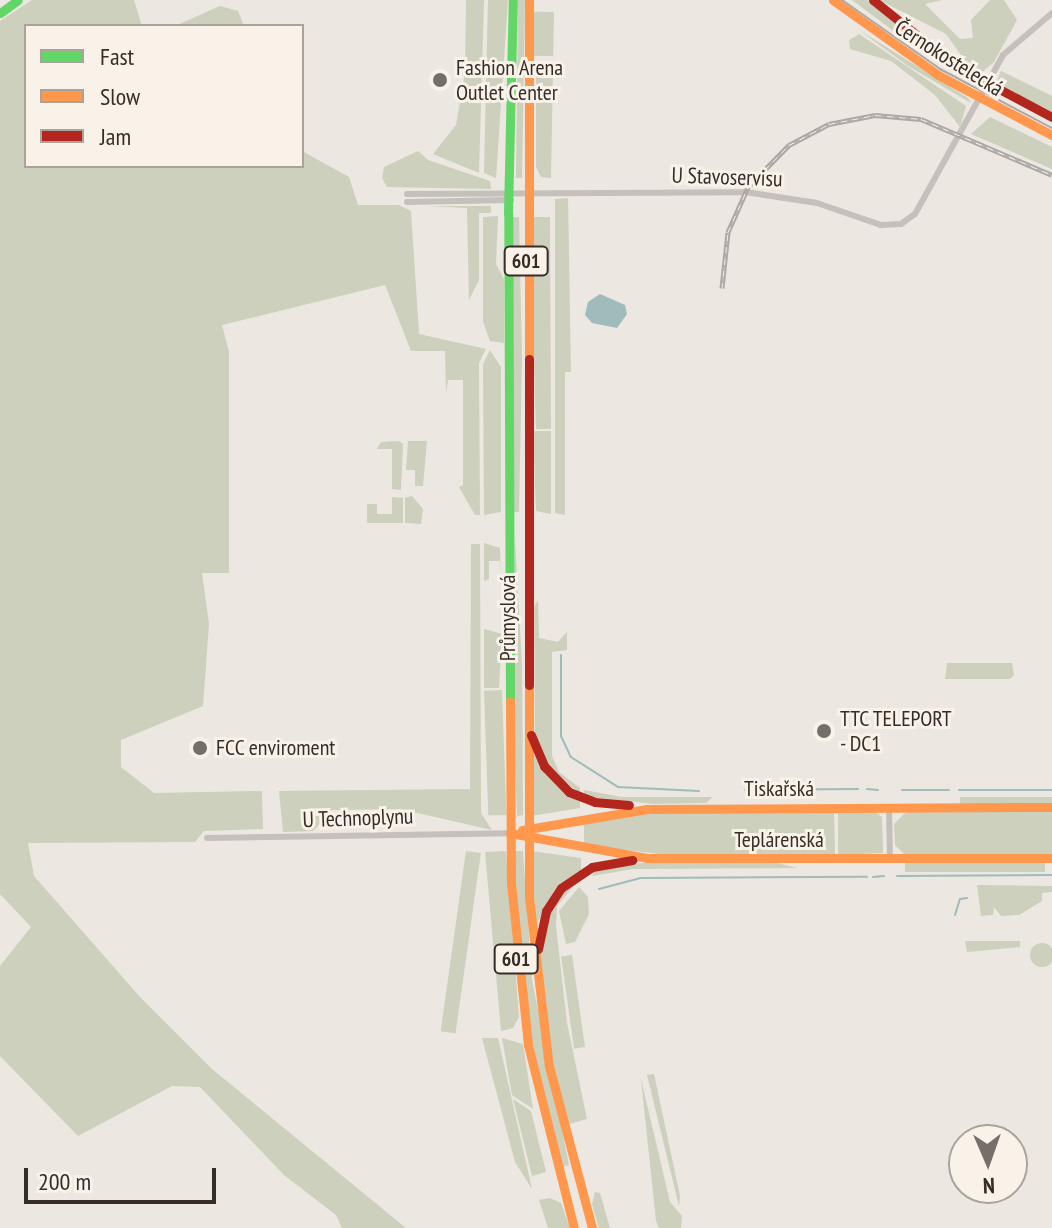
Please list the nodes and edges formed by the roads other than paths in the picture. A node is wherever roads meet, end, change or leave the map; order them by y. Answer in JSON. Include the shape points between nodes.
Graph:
{"nodes":[{"id":1,"x":18,"y":0,"type":"edge"},
{"id":2,"x":513,"y":0,"type":"edge"},
{"id":3,"x":529,"y":0,"type":"edge"},
{"id":4,"x":833,"y":0,"type":"edge"},
{"id":5,"x":873,"y":0,"type":"edge"},
{"id":6,"x":0,"y":13,"type":"edge"},
{"id":7,"x":1052,"y":13,"type":"edge"},
{"id":8,"x":987,"y":84,"type":"junction"},
{"id":9,"x":980,"y":100,"type":"junction"},
{"id":10,"x":1052,"y":117,"type":"edge"},
{"id":11,"x":1052,"y":135,"type":"edge"},
{"id":12,"x":515,"y":196,"type":"junction"},
{"id":13,"x":407,"y":198,"type":"dead end"},
{"id":14,"x":527,"y":720,"type":"junction"},
{"id":15,"x":889,"y":807,"type":"junction"},
{"id":16,"x":1052,"y":807,"type":"edge"},
{"id":17,"x":677,"y":808,"type":"junction"},
{"id":18,"x":510,"y":833,"type":"junction"},
{"id":19,"x":527,"y":833,"type":"junction"},
{"id":20,"x":207,"y":838,"type":"dead end"},
{"id":21,"x":647,"y":858,"type":"junction"},
{"id":22,"x":890,"y":858,"type":"junction"},
{"id":23,"x":1052,"y":858,"type":"edge"},
{"id":24,"x":535,"y":976,"type":"junction"},
{"id":25,"x":574,"y":1228,"type":"edge"},
{"id":26,"x":592,"y":1228,"type":"edge"}],
"edges":[{"from":1,"to":6,"type":"main road"},
{"from":2,"to":12,"type":"main road","name":"Průmyslová","number":"601"},
{"from":3,"to":12,"type":"main road","name":"Průmyslová","number":"601"},
{"from":4,"to":9,"type":"main road","name":"Černokostelecká","via":[[901,52]]},
{"from":5,"to":8,"type":"main road","name":"Černokostelecká","via":[[930,48]]},
{"from":7,"to":8,"type":"street","name":"U Stavoservisu","via":[[1013,43]]},
{"from":8,"to":9,"type":"street","name":"U Stavoservisu"},
{"from":8,"to":10,"type":"main road","name":"Černokostelecká"},
{"from":9,"to":11,"type":"main road","name":"Černokostelecká"},
{"from":9,"to":12,"type":"street","name":"U Stavoservisu","via":[[915,214],[901,224],[881,225],[817,203],[745,192]]},
{"from":12,"to":13,"type":"street","name":"U Stavoservisu"},
{"from":12,"to":14,"type":"main road","name":"Průmyslová","number":"601"},
{"from":12,"to":18,"type":"main road","name":"Průmyslová","number":"601"},
{"from":14,"to":17,"type":"main road","via":[[540,759],[569,792],[595,802]]},
{"from":14,"to":19,"type":"main road","name":"Průmyslová","number":"601"},
{"from":15,"to":16,"type":"main road","name":"Tiskařská"},
{"from":15,"to":17,"type":"main road","name":"Tiskařská"},
{"from":15,"to":22,"type":"street"},
{"from":17,"to":19,"type":"main road","name":"Tiskařská","via":[[620,810]]},
{"from":18,"to":19,"type":"main road","name":"Teplárenská"},
{"from":18,"to":20,"type":"street","name":"U Technoplynu"},
{"from":18,"to":25,"type":"main road","name":"Průmyslová","number":"601","via":[[525,1031]]},
{"from":19,"to":21,"type":"main road","name":"Teplárenská"},
{"from":19,"to":24,"type":"main road","name":"Průmyslová","number":"601"},
{"from":21,"to":22,"type":"main road","name":"Teplárenská"},
{"from":21,"to":24,"type":"main road","via":[[592,867],[561,888],[541,925]]},
{"from":22,"to":23,"type":"main road","name":"Teplárenská"},
{"from":24,"to":26,"type":"main road","name":"Průmyslová","number":"601","via":[[558,1107]]}]}
